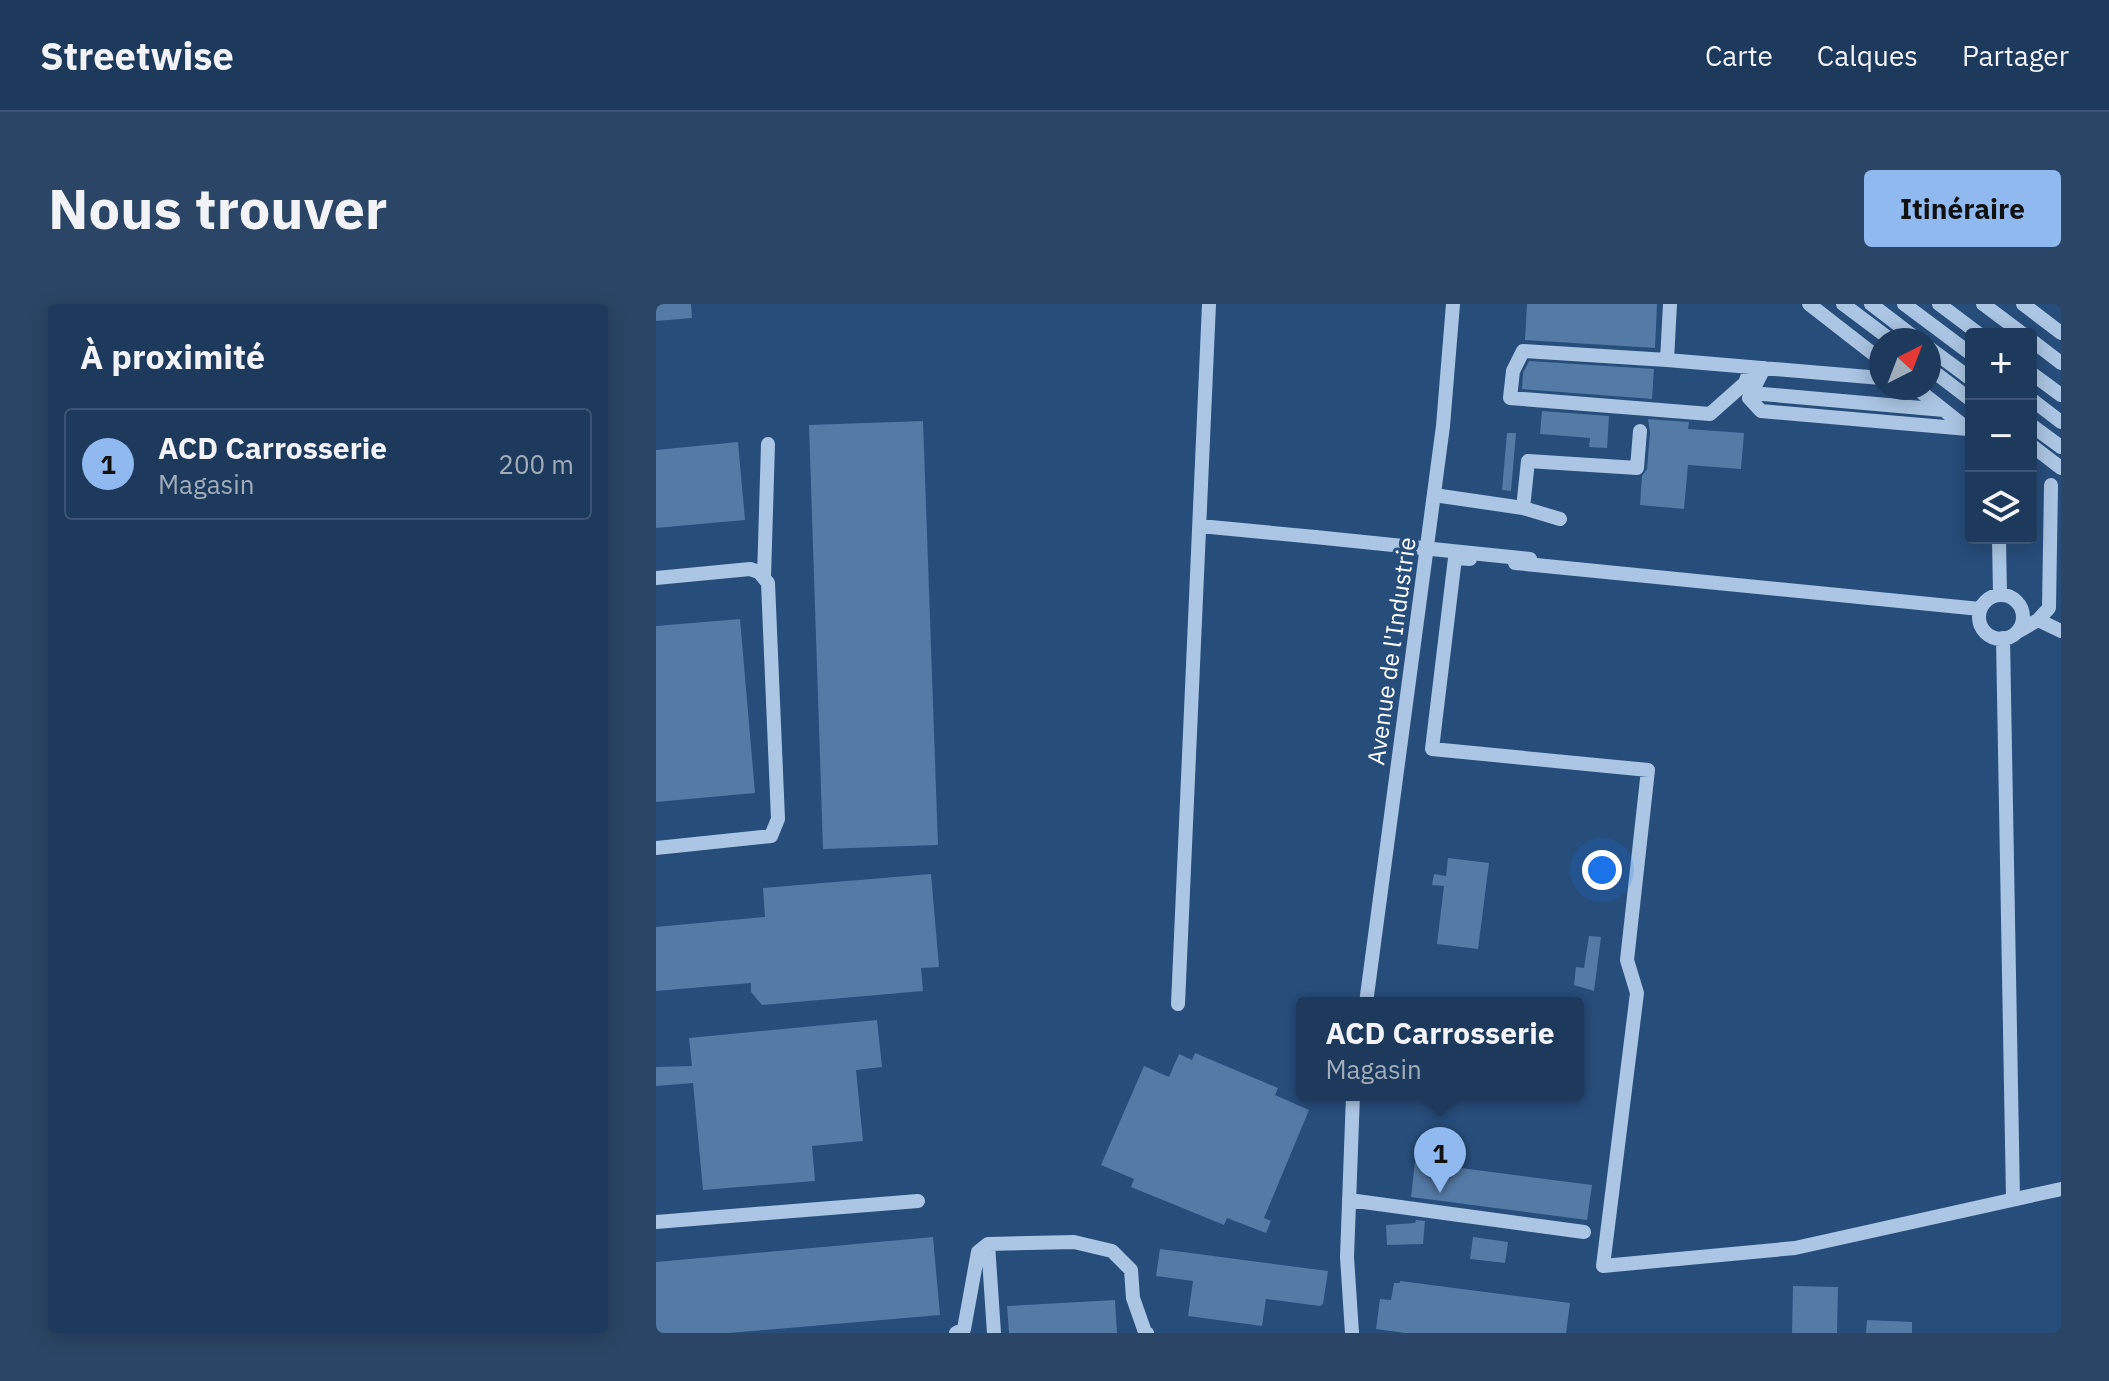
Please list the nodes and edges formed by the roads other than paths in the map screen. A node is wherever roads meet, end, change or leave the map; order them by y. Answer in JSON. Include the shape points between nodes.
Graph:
{"nodes":[{"id":1,"x":1209,"y":304,"type":"edge"},
{"id":2,"x":1453,"y":304,"type":"edge"},
{"id":3,"x":1670,"y":304,"type":"edge"},
{"id":4,"x":1809,"y":304,"type":"edge"},
{"id":5,"x":1843,"y":304,"type":"edge"},
{"id":6,"x":1871,"y":304,"type":"edge"},
{"id":7,"x":1904,"y":304,"type":"edge"},
{"id":8,"x":1939,"y":304,"type":"edge"},
{"id":9,"x":1983,"y":304,"type":"edge"},
{"id":10,"x":2023,"y":304,"type":"edge"},
{"id":11,"x":1875,"y":328,"type":"edge"},
{"id":12,"x":1902,"y":328,"type":"edge"},
{"id":13,"x":1971,"y":328,"type":"edge"},
{"id":14,"x":2015,"y":328,"type":"edge"},
{"id":15,"x":2061,"y":333,"type":"edge"},
{"id":16,"x":2037,"y":345,"type":"edge"},
{"id":17,"x":1965,"y":350,"type":"edge"},
{"id":18,"x":1869,"y":351,"type":"edge"},
{"id":19,"x":1941,"y":357,"type":"edge"},
{"id":20,"x":1667,"y":360,"type":"junction"},
{"id":21,"x":2061,"y":363,"type":"edge"},
{"id":22,"x":1758,"y":368,"type":"junction"},
{"id":23,"x":1965,"y":375,"type":"edge"},
{"id":24,"x":1869,"y":377,"type":"edge"},
{"id":25,"x":1941,"y":377,"type":"edge"},
{"id":26,"x":2037,"y":377,"type":"edge"},
{"id":27,"x":1751,"y":393,"type":"junction"},
{"id":28,"x":1965,"y":395,"type":"edge"},
{"id":29,"x":2061,"y":395,"type":"edge"},
{"id":30,"x":1931,"y":400,"type":"edge"},
{"id":31,"x":2032,"y":400,"type":"edge"},
{"id":32,"x":1944,"y":410,"type":"junction"},
{"id":33,"x":2061,"y":422,"type":"edge"},
{"id":34,"x":1965,"y":426,"type":"edge"},
{"id":35,"x":2037,"y":429,"type":"edge"},
{"id":36,"x":1965,"y":430,"type":"edge"},
{"id":37,"x":1640,"y":431,"type":"dead end"},
{"id":38,"x":768,"y":444,"type":"dead end"},
{"id":39,"x":2061,"y":447,"type":"edge"},
{"id":40,"x":2037,"y":450,"type":"edge"},
{"id":41,"x":2061,"y":468,"type":"edge"},
{"id":42,"x":2061,"y":492,"type":"edge"},
{"id":43,"x":1434,"y":495,"type":"junction"},
{"id":44,"x":1523,"y":508,"type":"junction"},
{"id":45,"x":1560,"y":519,"type":"dead end"},
{"id":46,"x":1200,"y":526,"type":"junction"},
{"id":47,"x":1999,"y":544,"type":"edge"},
{"id":48,"x":1568,"y":569,"type":"junction"},
{"id":49,"x":764,"y":577,"type":"junction"},
{"id":50,"x":656,"y":578,"type":"edge"},
{"id":51,"x":2000,"y":595,"type":"junction"},
{"id":52,"x":1980,"y":609,"type":"junction"},
{"id":53,"x":2038,"y":620,"type":"junction"},
{"id":54,"x":2019,"y":631,"type":"junction"},
{"id":55,"x":2061,"y":631,"type":"edge"},
{"id":56,"x":2003,"y":638,"type":"junction"},
{"id":57,"x":656,"y":848,"type":"edge"},
{"id":58,"x":1367,"y":997,"type":"edge"},
{"id":59,"x":1178,"y":1004,"type":"dead end"},
{"id":60,"x":1353,"y":1101,"type":"edge"},
{"id":61,"x":2061,"y":1189,"type":"edge"},
{"id":62,"x":2013,"y":1199,"type":"junction"},
{"id":63,"x":1349,"y":1200,"type":"junction"},
{"id":64,"x":918,"y":1201,"type":"dead end"},
{"id":65,"x":656,"y":1222,"type":"edge"},
{"id":66,"x":1584,"y":1232,"type":"dead end"},
{"id":67,"x":988,"y":1244,"type":"junction"},
{"id":68,"x":956,"y":1333,"type":"edge"},
{"id":69,"x":994,"y":1333,"type":"edge"},
{"id":70,"x":1136,"y":1333,"type":"edge"},
{"id":71,"x":1146,"y":1333,"type":"edge"},
{"id":72,"x":1352,"y":1333,"type":"edge"}],
"edges":[{"from":1,"to":46,"type":"street"},
{"from":2,"to":43,"type":"street","name":"Avenue de l'Industrie"},
{"from":3,"to":20,"type":"street"},
{"from":4,"to":18,"type":"street"},
{"from":5,"to":11,"type":"street"},
{"from":6,"to":12,"type":"street"},
{"from":7,"to":17,"type":"street"},
{"from":8,"to":13,"type":"street"},
{"from":9,"to":14,"type":"street"},
{"from":10,"to":15,"type":"street"},
{"from":16,"to":21,"type":"street"},
{"from":19,"to":23,"type":"street"},
{"from":20,"to":22,"type":"street"},
{"from":20,"to":22,"type":"street","via":[[1523,351],[1513,371],[1510,398],[1710,414]]},
{"from":22,"to":24,"type":"street"},
{"from":22,"to":27,"type":"street"},
{"from":25,"to":28,"type":"street"},
{"from":26,"to":29,"type":"street"},
{"from":27,"to":32,"type":"street"},
{"from":27,"to":36,"type":"street","via":[[1749,398],[1761,411]]},
{"from":30,"to":32,"type":"street"},
{"from":31,"to":33,"type":"street"},
{"from":32,"to":34,"type":"street"},
{"from":35,"to":39,"type":"street"},
{"from":37,"to":44,"type":"street","via":[[1637,468],[1528,461]]},
{"from":38,"to":49,"type":"street"},
{"from":40,"to":41,"type":"street"},
{"from":42,"to":53,"type":"street","via":[[2051,485],[2049,608]]},
{"from":43,"to":44,"type":"street"},
{"from":43,"to":58,"type":"street","name":"Avenue de l'Industrie"},
{"from":44,"to":45,"type":"street"},
{"from":46,"to":48,"type":"street","bridge":true,"via":[[1566,563]]},
{"from":46,"to":59,"type":"street"},
{"from":47,"to":51,"type":"street"},
{"from":48,"to":52,"type":"street"},
{"from":48,"to":62,"type":"street","via":[[1455,558],[1432,749],[1648,770],[1627,960],[1637,993],[1603,1266],[1795,1248]]},
{"from":49,"to":50,"type":"street","via":[[750,569]]},
{"from":49,"to":57,"type":"street","via":[[770,589],[775,828],[771,836],[756,839]]},
{"from":51,"to":52,"type":"street"},
{"from":51,"to":54,"type":"street","via":[[2021,607]]},
{"from":52,"to":56,"type":"street","via":[[1985,632]]},
{"from":53,"to":54,"type":"street"},
{"from":53,"to":55,"type":"street"},
{"from":54,"to":56,"type":"street"},
{"from":56,"to":62,"type":"street"},
{"from":60,"to":63,"type":"street"},
{"from":61,"to":62,"type":"street"},
{"from":63,"to":66,"type":"street"},
{"from":63,"to":72,"type":"street"},
{"from":64,"to":65,"type":"street"},
{"from":67,"to":68,"type":"street","via":[[978,1252],[964,1329]]},
{"from":67,"to":69,"type":"street"},
{"from":67,"to":71,"type":"street","via":[[1074,1242],[1112,1251],[1131,1270],[1133,1298]]},
{"from":70,"to":71,"type":"street"}]}
